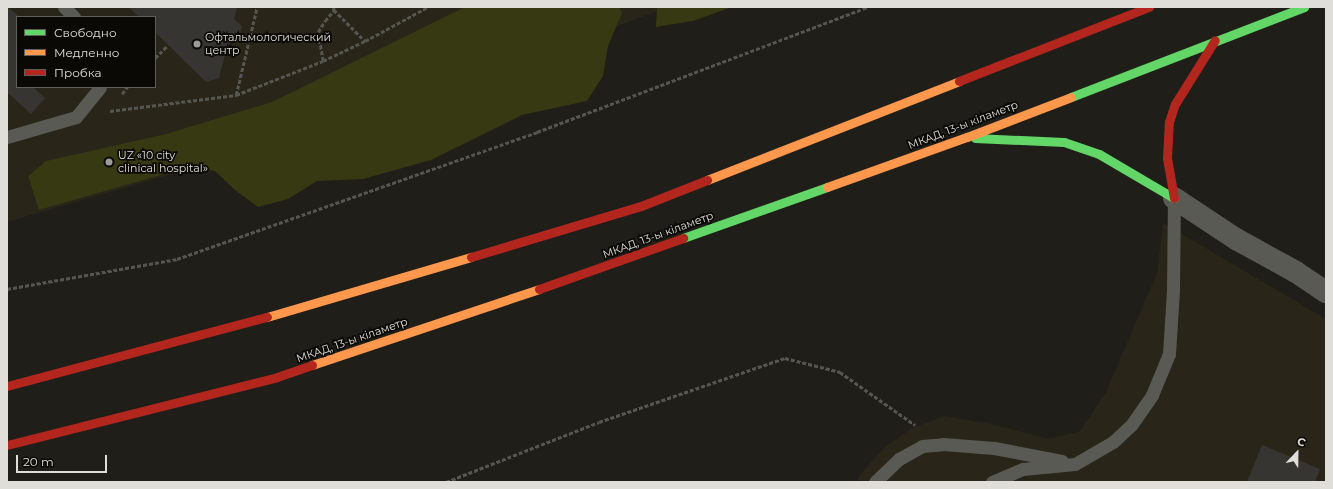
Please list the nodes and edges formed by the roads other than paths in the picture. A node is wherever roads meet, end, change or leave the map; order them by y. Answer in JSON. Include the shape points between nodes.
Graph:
{"nodes":[{"id":1,"x":64,"y":7,"type":"edge"},
{"id":2,"x":1149,"y":7,"type":"edge"},
{"id":3,"x":1304,"y":7,"type":"edge"},
{"id":4,"x":73,"y":16,"type":"edge"},
{"id":5,"x":1215,"y":40,"type":"junction"},
{"id":6,"x":99,"y":88,"type":"edge"},
{"id":7,"x":7,"y":137,"type":"edge"},
{"id":8,"x":967,"y":137,"type":"junction"},
{"id":9,"x":1174,"y":198,"type":"junction"},
{"id":10,"x":1326,"y":292,"type":"edge"},
{"id":11,"x":7,"y":386,"type":"edge"},
{"id":12,"x":7,"y":445,"type":"edge"},
{"id":13,"x":1075,"y":464,"type":"junction"},
{"id":14,"x":875,"y":482,"type":"edge"},
{"id":15,"x":992,"y":482,"type":"edge"}],
"edges":[{"from":1,"to":4,"type":"lane"},
{"from":2,"to":11,"type":"highway","via":[[641,206],[274,315]]},
{"from":3,"to":5,"type":"highway","name":"МКАД, 13-ы кіламетр"},
{"from":5,"to":8,"type":"highway","name":"МКАД, 13-ы кіламетр"},
{"from":5,"to":9,"type":"highway","via":[[1175,104],[1169,122],[1167,158]]},
{"from":6,"to":7,"type":"lane","via":[[76,117]]},
{"from":8,"to":9,"type":"highway","via":[[1064,142],[1099,154]]},
{"from":8,"to":12,"type":"highway","name":"МКАД, 13-ы кіламетр","via":[[575,277],[277,377]]},
{"from":9,"to":10,"type":"street","via":[[1236,239],[1296,272]]},
{"from":9,"to":13,"type":"lane","via":[[1169,354],[1152,395],[1132,424],[1113,442]]},
{"from":13,"to":14,"type":"lane","via":[[994,448],[943,444],[922,446],[898,459]]},
{"from":13,"to":15,"type":"lane","via":[[1023,469]]}]}
